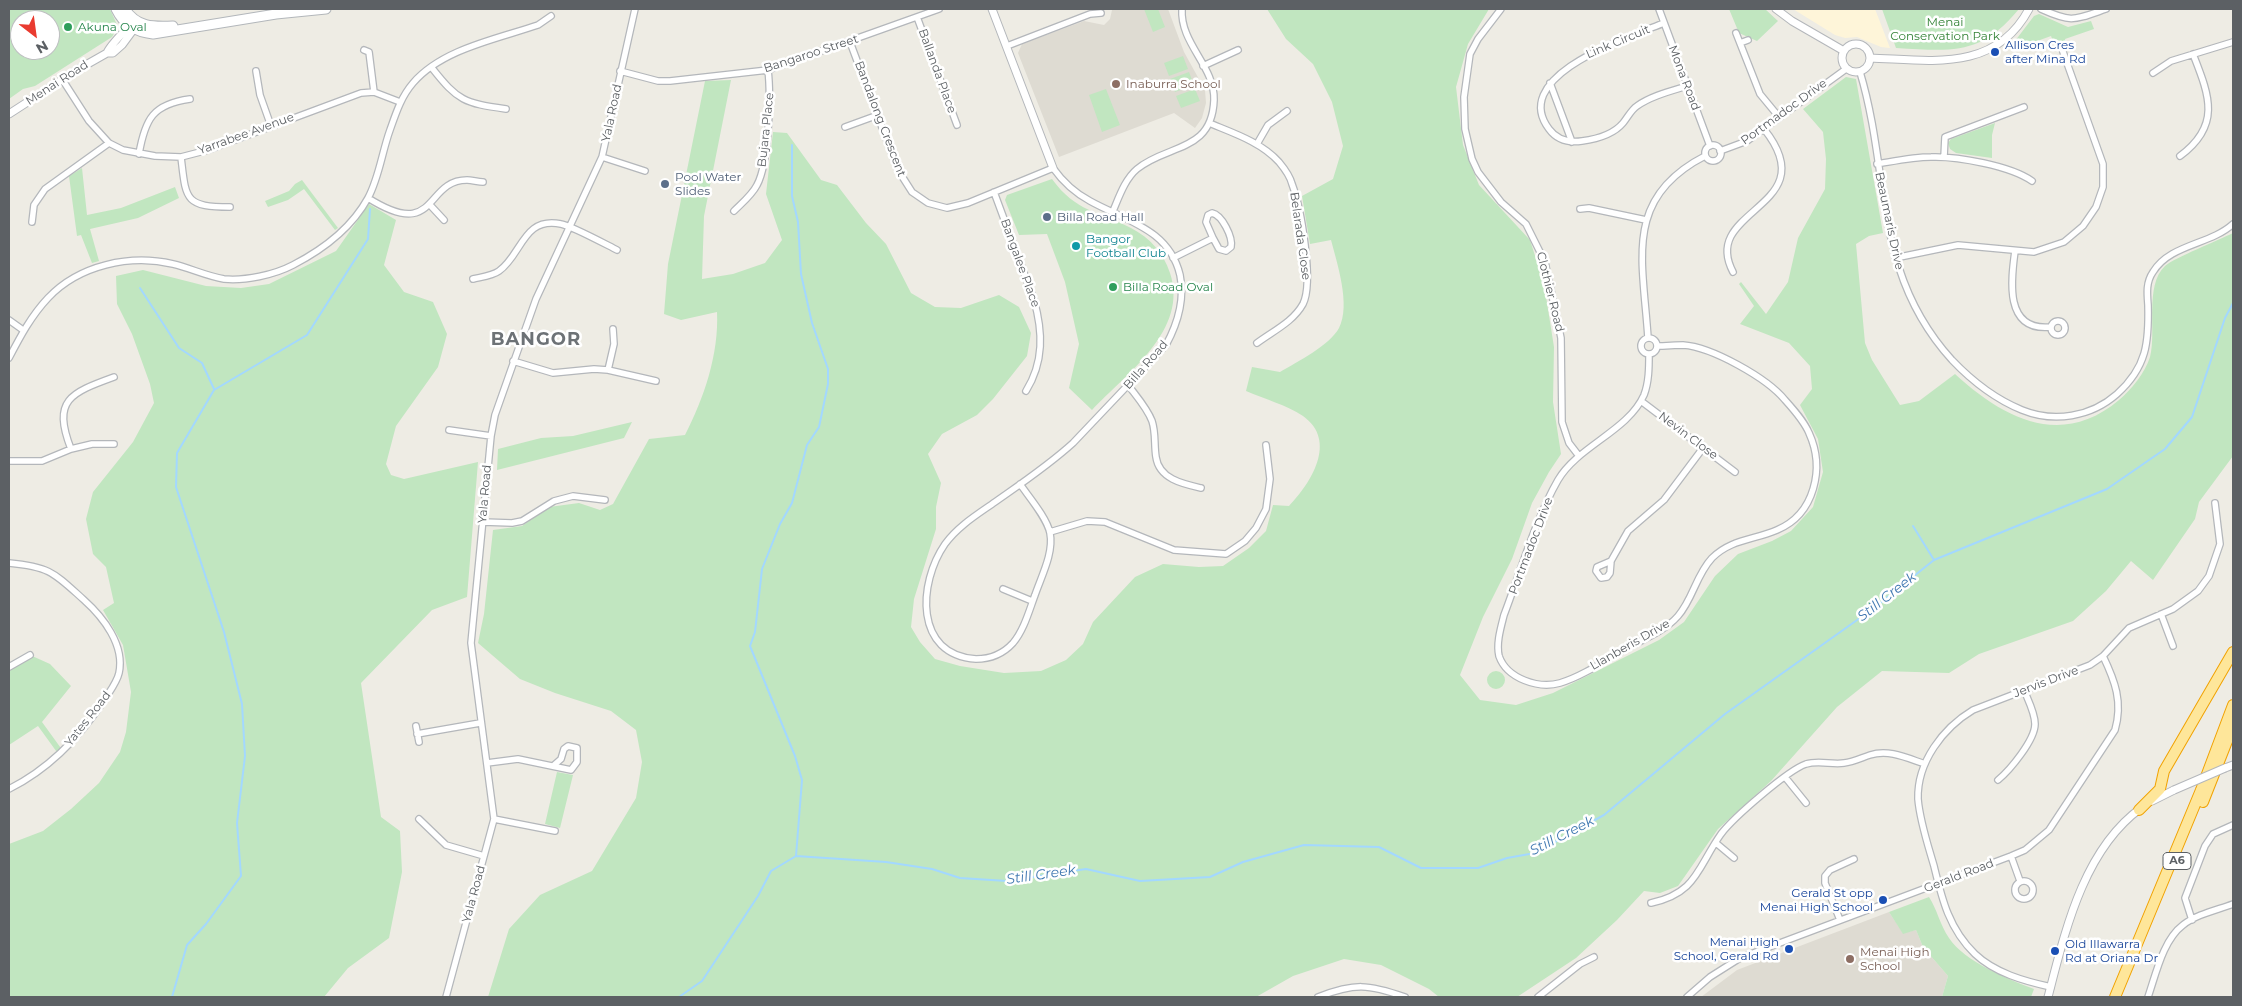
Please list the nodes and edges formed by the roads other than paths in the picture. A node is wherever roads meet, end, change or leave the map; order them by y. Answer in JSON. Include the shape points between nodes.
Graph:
{"nodes":[{"id":1,"x":116,"y":9,"type":"edge"},
{"id":2,"x":125,"y":9,"type":"edge"},
{"id":3,"x":326,"y":9,"type":"edge"},
{"id":4,"x":635,"y":9,"type":"edge"},
{"id":5,"x":939,"y":9,"type":"edge"},
{"id":6,"x":992,"y":9,"type":"edge"},
{"id":7,"x":1182,"y":9,"type":"edge"},
{"id":8,"x":1501,"y":9,"type":"edge"},
{"id":9,"x":1659,"y":9,"type":"edge"},
{"id":10,"x":1776,"y":9,"type":"edge"},
{"id":11,"x":2029,"y":9,"type":"edge"},
{"id":12,"x":2041,"y":9,"type":"edge"},
{"id":13,"x":2106,"y":9,"type":"edge"},
{"id":14,"x":1101,"y":14,"type":"dead end"},
{"id":15,"x":551,"y":16,"type":"dead end"},
{"id":16,"x":917,"y":17,"type":"junction"},
{"id":17,"x":1664,"y":23,"type":"junction"},
{"id":18,"x":134,"y":25,"type":"junction"},
{"id":19,"x":1736,"y":33,"type":"dead end"},
{"id":20,"x":1748,"y":40,"type":"dead end"},
{"id":21,"x":850,"y":42,"type":"junction"},
{"id":22,"x":2233,"y":42,"type":"edge"},
{"id":23,"x":1740,"y":44,"type":"junction"},
{"id":24,"x":1006,"y":46,"type":"junction"},
{"id":25,"x":2062,"y":49,"type":"dead end"},
{"id":26,"x":364,"y":50,"type":"dead end"},
{"id":27,"x":1238,"y":50,"type":"dead end"},
{"id":28,"x":1844,"y":50,"type":"junction"},
{"id":29,"x":2193,"y":54,"type":"junction"},
{"id":30,"x":1870,"y":58,"type":"junction"},
{"id":31,"x":1203,"y":66,"type":"junction"},
{"id":32,"x":432,"y":68,"type":"junction"},
{"id":33,"x":1846,"y":69,"type":"junction"},
{"id":34,"x":768,"y":70,"type":"junction"},
{"id":35,"x":256,"y":71,"type":"dead end"},
{"id":36,"x":620,"y":72,"type":"junction"},
{"id":37,"x":1860,"y":72,"type":"junction"},
{"id":38,"x":2153,"y":73,"type":"dead end"},
{"id":39,"x":62,"y":79,"type":"junction"},
{"id":40,"x":1550,"y":84,"type":"junction"},
{"id":41,"x":1687,"y":86,"type":"junction"},
{"id":42,"x":374,"y":92,"type":"junction"},
{"id":43,"x":190,"y":99,"type":"dead end"},
{"id":44,"x":400,"y":102,"type":"junction"},
{"id":45,"x":2024,"y":107,"type":"dead end"},
{"id":46,"x":506,"y":109,"type":"dead end"},
{"id":47,"x":1287,"y":111,"type":"dead end"},
{"id":48,"x":9,"y":114,"type":"edge"},
{"id":49,"x":878,"y":116,"type":"junction"},
{"id":50,"x":1779,"y":117,"type":"junction"},
{"id":51,"x":1209,"y":123,"type":"junction"},
{"id":52,"x":957,"y":125,"type":"dead end"},
{"id":53,"x":271,"y":126,"type":"junction"},
{"id":54,"x":845,"y":127,"type":"dead end"},
{"id":55,"x":1764,"y":129,"type":"junction"},
{"id":56,"x":1572,"y":142,"type":"junction"},
{"id":57,"x":109,"y":143,"type":"junction"},
{"id":58,"x":1257,"y":144,"type":"junction"},
{"id":59,"x":1710,"y":146,"type":"junction"},
{"id":60,"x":1720,"y":151,"type":"junction"},
{"id":61,"x":139,"y":154,"type":"junction"},
{"id":62,"x":1705,"y":156,"type":"junction"},
{"id":63,"x":2180,"y":156,"type":"dead end"},
{"id":64,"x":181,"y":157,"type":"junction"},
{"id":65,"x":602,"y":157,"type":"junction"},
{"id":66,"x":1944,"y":157,"type":"junction"},
{"id":67,"x":1877,"y":164,"type":"junction"},
{"id":68,"x":1053,"y":168,"type":"junction"},
{"id":69,"x":645,"y":171,"type":"dead end"},
{"id":70,"x":483,"y":182,"type":"dead end"},
{"id":71,"x":2032,"y":182,"type":"dead end"},
{"id":72,"x":994,"y":192,"type":"junction"},
{"id":73,"x":368,"y":198,"type":"junction"},
{"id":74,"x":430,"y":205,"type":"junction"},
{"id":75,"x":230,"y":208,"type":"dead end"},
{"id":76,"x":1580,"y":209,"type":"dead end"},
{"id":77,"x":734,"y":211,"type":"dead end"},
{"id":78,"x":1113,"y":211,"type":"junction"},
{"id":79,"x":444,"y":220,"type":"dead end"},
{"id":80,"x":1646,"y":220,"type":"junction"},
{"id":81,"x":32,"y":222,"type":"dead end"},
{"id":82,"x":2233,"y":224,"type":"edge"},
{"id":83,"x":569,"y":228,"type":"junction"},
{"id":84,"x":1213,"y":238,"type":"junction"},
{"id":85,"x":617,"y":250,"type":"dead end"},
{"id":86,"x":2015,"y":251,"type":"junction"},
{"id":87,"x":1173,"y":258,"type":"junction"},
{"id":88,"x":1895,"y":258,"type":"junction"},
{"id":89,"x":1733,"y":272,"type":"dead end"},
{"id":90,"x":473,"y":279,"type":"dead end"},
{"id":91,"x":9,"y":320,"type":"edge"},
{"id":92,"x":2051,"y":327,"type":"dead end"},
{"id":93,"x":613,"y":329,"type":"dead end"},
{"id":94,"x":23,"y":330,"type":"junction"},
{"id":95,"x":1648,"y":338,"type":"junction"},
{"id":96,"x":1257,"y":343,"type":"dead end"},
{"id":97,"x":1657,"y":346,"type":"junction"},
{"id":98,"x":1649,"y":354,"type":"junction"},
{"id":99,"x":9,"y":358,"type":"edge"},
{"id":100,"x":514,"y":361,"type":"junction"},
{"id":101,"x":608,"y":370,"type":"junction"},
{"id":102,"x":114,"y":377,"type":"dead end"},
{"id":103,"x":656,"y":381,"type":"dead end"},
{"id":104,"x":1128,"y":386,"type":"junction"},
{"id":105,"x":1026,"y":391,"type":"dead end"},
{"id":106,"x":1641,"y":401,"type":"junction"},
{"id":107,"x":449,"y":430,"type":"dead end"},
{"id":108,"x":491,"y":436,"type":"junction"},
{"id":109,"x":114,"y":444,"type":"dead end"},
{"id":110,"x":1266,"y":444,"type":"dead end"},
{"id":111,"x":1703,"y":448,"type":"junction"},
{"id":112,"x":71,"y":449,"type":"junction"},
{"id":113,"x":1579,"y":456,"type":"junction"},
{"id":114,"x":9,"y":461,"type":"edge"},
{"id":115,"x":1735,"y":472,"type":"dead end"},
{"id":116,"x":1020,"y":484,"type":"junction"},
{"id":117,"x":1201,"y":488,"type":"dead end"},
{"id":118,"x":605,"y":500,"type":"dead end"},
{"id":119,"x":2215,"y":503,"type":"dead end"},
{"id":120,"x":483,"y":522,"type":"junction"},
{"id":121,"x":1050,"y":532,"type":"junction"},
{"id":122,"x":1611,"y":562,"type":"dead end"},
{"id":123,"x":9,"y":563,"type":"edge"},
{"id":124,"x":1002,"y":589,"type":"dead end"},
{"id":125,"x":1032,"y":601,"type":"junction"},
{"id":126,"x":2161,"y":614,"type":"junction"},
{"id":127,"x":2172,"y":646,"type":"dead end"},
{"id":128,"x":2233,"y":652,"type":"edge"},
{"id":129,"x":30,"y":655,"type":"dead end"},
{"id":130,"x":1500,"y":656,"type":"joint"},
{"id":131,"x":2103,"y":656,"type":"junction"},
{"id":132,"x":9,"y":667,"type":"edge"},
{"id":133,"x":2024,"y":690,"type":"junction"},
{"id":134,"x":2233,"y":705,"type":"edge"},
{"id":135,"x":480,"y":723,"type":"junction"},
{"id":136,"x":416,"y":726,"type":"dead end"},
{"id":137,"x":2233,"y":726,"type":"edge"},
{"id":138,"x":417,"y":734,"type":"junction"},
{"id":139,"x":419,"y":742,"type":"dead end"},
{"id":140,"x":487,"y":763,"type":"junction"},
{"id":141,"x":1925,"y":764,"type":"junction"},
{"id":142,"x":2233,"y":765,"type":"edge"},
{"id":143,"x":553,"y":766,"type":"junction"},
{"id":144,"x":1784,"y":777,"type":"junction"},
{"id":145,"x":1998,"y":780,"type":"dead end"},
{"id":146,"x":9,"y":789,"type":"edge"},
{"id":147,"x":1806,"y":803,"type":"dead end"},
{"id":148,"x":2139,"y":810,"type":"junction"},
{"id":149,"x":419,"y":819,"type":"dead end"},
{"id":150,"x":494,"y":819,"type":"junction"},
{"id":151,"x":2233,"y":825,"type":"edge"},
{"id":152,"x":555,"y":831,"type":"dead end"},
{"id":153,"x":1716,"y":843,"type":"junction"},
{"id":154,"x":484,"y":856,"type":"junction"},
{"id":155,"x":2011,"y":856,"type":"junction"},
{"id":156,"x":1734,"y":858,"type":"dead end"},
{"id":157,"x":1854,"y":859,"type":"dead end"},
{"id":158,"x":2020,"y":881,"type":"dead end"},
{"id":159,"x":1938,"y":883,"type":"junction"},
{"id":160,"x":1651,"y":903,"type":"dead end"},
{"id":161,"x":2233,"y":904,"type":"edge"},
{"id":162,"x":1840,"y":920,"type":"junction"},
{"id":163,"x":2192,"y":920,"type":"junction"},
{"id":164,"x":1594,"y":957,"type":"dead end"},
{"id":165,"x":2051,"y":987,"type":"junction"},
{"id":166,"x":446,"y":997,"type":"edge"},
{"id":167,"x":1318,"y":997,"type":"edge"},
{"id":168,"x":1405,"y":997,"type":"edge"},
{"id":169,"x":1538,"y":997,"type":"edge"},
{"id":170,"x":1687,"y":997,"type":"edge"},
{"id":171,"x":2048,"y":997,"type":"edge"},
{"id":172,"x":2116,"y":997,"type":"edge"},
{"id":173,"x":2122,"y":997,"type":"edge"},
{"id":174,"x":2148,"y":997,"type":"edge"}],
"edges":[{"from":1,"to":18,"type":"main road"},
{"from":2,"to":18,"type":"main road"},
{"from":3,"to":18,"type":"main road","via":[[158,34]]},
{"from":4,"to":36,"type":"street","name":"Yala Road"},
{"from":5,"to":16,"type":"street","name":"Bangaroo Street"},
{"from":6,"to":24,"type":"street","name":"Billa Road"},
{"from":7,"to":31,"type":"street","via":[[1186,38]]},
{"from":8,"to":113,"type":"street","name":"Clothier Road","via":[[1470,54],[1464,97],[1466,129],[1478,172],[1497,198],[1526,224],[1545,262],[1561,338],[1562,422],[1569,443]]},
{"from":9,"to":17,"type":"street","name":"Mona Road"},
{"from":10,"to":28,"type":"street"},
{"from":11,"to":30,"type":"street","via":[[2006,38],[1971,57],[1944,60]]},
{"from":12,"to":13,"type":"street","via":[[2070,20]]},
{"from":14,"to":24,"type":"street","via":[[1090,14]]},
{"from":15,"to":32,"type":"street","via":[[538,25],[460,52]]},
{"from":16,"to":21,"type":"street","name":"Bangaroo Street"},
{"from":16,"to":52,"type":"street","name":"Ballanda Place"},
{"from":17,"to":40,"type":"street","name":"Link Circuit","via":[[1597,49]]},
{"from":17,"to":41,"type":"street","name":"Mona Road"},
{"from":18,"to":39,"type":"street","name":"Menai Road","via":[[118,49]]},
{"from":19,"to":23,"type":"street"},
{"from":20,"to":23,"type":"street"},
{"from":21,"to":34,"type":"street","name":"Bangaroo Street"},
{"from":21,"to":49,"type":"street","name":"Bandalong Crescent"},
{"from":22,"to":29,"type":"street"},
{"from":23,"to":50,"type":"street","via":[[1760,94]]},
{"from":24,"to":68,"type":"street","name":"Billa Road"},
{"from":25,"to":86,"type":"street","via":[[2096,140],[2103,164],[2103,187],[2096,207],[2076,234],[2050,248],[2034,252]]},
{"from":26,"to":42,"type":"street","via":[[369,52]]},
{"from":27,"to":31,"type":"street"},
{"from":28,"to":30,"type":"street","via":[[1854,44],[1862,45]]},
{"from":28,"to":33,"type":"street","via":[[1842,60]]},
{"from":29,"to":38,"type":"street","via":[[2171,61]]},
{"from":29,"to":63,"type":"street","via":[[2208,95],[2208,118],[2199,138]]},
{"from":30,"to":37,"type":"street","via":[[1869,65]]},
{"from":31,"to":51,"type":"street","via":[[1214,95]]},
{"from":32,"to":44,"type":"street","via":[[413,82]]},
{"from":32,"to":46,"type":"street","via":[[461,99],[476,105]]},
{"from":33,"to":37,"type":"street"},
{"from":33,"to":50,"type":"street","name":"Portmadoc Drive"},
{"from":34,"to":36,"type":"street","name":"Bangaroo Street","via":[[670,81]]},
{"from":34,"to":77,"type":"street","name":"Bujara Place","via":[[770,89],[762,169],[754,190]]},
{"from":35,"to":53,"type":"street"},
{"from":36,"to":65,"type":"street","name":"Yala Road"},
{"from":37,"to":67,"type":"street","name":"Beaumaris Drive"},
{"from":39,"to":48,"type":"street","name":"Menai Road"},
{"from":39,"to":57,"type":"street","name":"Yarrabee Avenue","via":[[89,121]]},
{"from":40,"to":56,"type":"street"},
{"from":40,"to":56,"type":"street","via":[[1542,102],[1544,120],[1557,136]]},
{"from":41,"to":56,"type":"street","via":[[1642,103],[1611,133]]},
{"from":41,"to":59,"type":"street","name":"Mona Road"},
{"from":42,"to":44,"type":"street"},
{"from":42,"to":53,"type":"street","name":"Yarrabee Avenue","via":[[349,97]]},
{"from":43,"to":61,"type":"street","via":[[158,108],[148,120]]},
{"from":44,"to":73,"type":"street"},
{"from":45,"to":66,"type":"street","via":[[1945,137]]},
{"from":47,"to":58,"type":"street","via":[[1268,125]]},
{"from":49,"to":54,"type":"street"},
{"from":49,"to":72,"type":"street","name":"Bandalong Crescent","via":[[898,170],[912,192],[928,203],[947,208]]},
{"from":50,"to":55,"type":"street","name":"Portmadoc Drive"},
{"from":51,"to":58,"type":"street","name":"Belarada Close"},
{"from":51,"to":78,"type":"street","via":[[1192,143],[1137,169]]},
{"from":53,"to":64,"type":"street","name":"Yarrabee Avenue"},
{"from":55,"to":60,"type":"street","name":"Portmadoc Drive","via":[[1747,141]]},
{"from":55,"to":89,"type":"street","via":[[1779,151],[1782,163],[1780,180],[1774,192],[1746,217],[1730,239],[1727,260]]},
{"from":57,"to":61,"type":"street","name":"Yarrabee Avenue"},
{"from":57,"to":81,"type":"street","via":[[44,189],[34,205]]},
{"from":58,"to":96,"type":"street","name":"Belarada Close","via":[[1278,161],[1292,183],[1308,283],[1298,311]]},
{"from":59,"to":60,"type":"street"},
{"from":59,"to":62,"type":"street"},
{"from":60,"to":62,"type":"street","via":[[1715,161]]},
{"from":61,"to":64,"type":"street","name":"Yarrabee Avenue"},
{"from":62,"to":80,"type":"street","via":[[1669,180],[1655,198]]},
{"from":64,"to":75,"type":"street","via":[[187,194],[194,202],[204,207]]},
{"from":65,"to":69,"type":"street"},
{"from":65,"to":83,"type":"street","name":"Yala Road"},
{"from":66,"to":67,"type":"street"},
{"from":66,"to":71,"type":"street","via":[[2018,174]]},
{"from":67,"to":88,"type":"street","name":"Beaumaris Drive"},
{"from":68,"to":72,"type":"street","name":"Bandalong Crescent"},
{"from":68,"to":78,"type":"street","name":"Billa Road","via":[[1081,196]]},
{"from":70,"to":74,"type":"street","via":[[466,179],[452,184]]},
{"from":72,"to":105,"type":"street","name":"Bangalee Place","via":[[1039,318],[1040,360]]},
{"from":73,"to":74,"type":"street","via":[[393,212],[406,214]]},
{"from":73,"to":94,"type":"street","via":[[340,234],[325,247],[291,266],[261,276],[225,279],[146,260],[98,267],[60,287]]},
{"from":74,"to":79,"type":"street"},
{"from":76,"to":80,"type":"street"},
{"from":78,"to":87,"type":"street","name":"Billa Road","via":[[1157,235]]},
{"from":80,"to":95,"type":"street","via":[[1642,242]]},
{"from":82,"to":88,"type":"street","name":"Beaumaris Drive","via":[[2218,235],[2161,262],[2148,282],[2147,349],[2138,369],[2118,394],[2105,403],[2092,410],[2063,417],[2033,414],[2014,407],[1990,394],[1962,370],[1926,327]]},
{"from":83,"to":85,"type":"street"},
{"from":83,"to":90,"type":"street","via":[[564,224],[547,222],[532,229],[507,265],[497,273]]},
{"from":83,"to":100,"type":"street","name":"Yala Road","via":[[536,299]]},
{"from":84,"to":84,"type":"street","via":[[1206,222],[1212,213],[1222,220],[1231,247],[1226,252],[1219,249]]},
{"from":84,"to":87,"type":"street"},
{"from":86,"to":88,"type":"street","via":[[1958,245]]},
{"from":86,"to":92,"type":"street","via":[[2010,284],[2014,305],[2027,321]]},
{"from":87,"to":104,"type":"street","name":"Billa Road","via":[[1181,290],[1181,305],[1174,331]]},
{"from":91,"to":94,"type":"street"},
{"from":93,"to":101,"type":"street","via":[[614,344]]},
{"from":94,"to":99,"type":"street"},
{"from":95,"to":97,"type":"street","via":[[1653,339]]},
{"from":95,"to":98,"type":"street","via":[[1641,345],[1642,350]]},
{"from":97,"to":98,"type":"street"},
{"from":97,"to":130,"type":"street","name":"Llanberis Drive","via":[[1684,345],[1705,351],[1759,377],[1781,394],[1801,418],[1815,448],[1817,463],[1813,492],[1800,512],[1785,526],[1738,541],[1711,559],[1700,573],[1678,616],[1659,631],[1570,679],[1549,685],[1526,681],[1513,673]]},
{"from":98,"to":106,"type":"street","name":"Portmadoc Drive","via":[[1648,380]]},
{"from":100,"to":101,"type":"street","via":[[553,373]]},
{"from":100,"to":108,"type":"street","name":"Yala Road"},
{"from":101,"to":103,"type":"street"},
{"from":102,"to":112,"type":"street","via":[[73,396],[63,410],[64,430]]},
{"from":104,"to":116,"type":"street","name":"Billa Road","via":[[1073,443]]},
{"from":104,"to":117,"type":"street","via":[[1145,406],[1153,423],[1156,459],[1165,474],[1180,484]]},
{"from":106,"to":111,"type":"street","name":"Nevin Close"},
{"from":106,"to":113,"type":"street","name":"Portmadoc Drive","via":[[1631,414]]},
{"from":107,"to":108,"type":"street"},
{"from":108,"to":120,"type":"street","name":"Yala Road"},
{"from":109,"to":112,"type":"street","via":[[92,444]]},
{"from":110,"to":121,"type":"street","via":[[1270,479],[1266,509],[1251,535],[1226,554],[1174,550],[1105,522],[1087,521]]},
{"from":111,"to":115,"type":"street","name":"Nevin Close"},
{"from":111,"to":122,"type":"street","via":[[1664,500],[1628,531]]},
{"from":112,"to":114,"type":"street","via":[[42,461]]},
{"from":113,"to":130,"type":"street","name":"Portmadoc Drive","via":[[1566,468],[1547,500],[1504,615],[1499,634]]},
{"from":116,"to":121,"type":"street"},
{"from":116,"to":125,"type":"street","name":"Billa Road","via":[[971,519],[944,545],[934,564],[926,596],[926,622],[945,649],[961,658],[986,659],[1002,653],[1013,643]]},
{"from":118,"to":120,"type":"street","via":[[572,496],[554,501],[522,521]]},
{"from":119,"to":126,"type":"street","name":"Jervis Drive","via":[[2220,544],[2209,576],[2198,591]]},
{"from":120,"to":135,"type":"street","name":"Yala Road","via":[[471,643]]},
{"from":121,"to":125,"type":"street","name":"Billa Road","via":[[1046,563]]},
{"from":123,"to":146,"type":"street","name":"Yates Road","via":[[41,567],[56,574],[103,618],[114,639],[120,672],[98,709],[67,747],[40,770]]},
{"from":124,"to":125,"type":"street"},
{"from":126,"to":127,"type":"street"},
{"from":126,"to":131,"type":"street","name":"Jervis Drive","via":[[2129,628]]},
{"from":128,"to":148,"type":"highway","via":[[2164,771],[2160,789]]},
{"from":129,"to":132,"type":"street"},
{"from":131,"to":133,"type":"street","name":"Jervis Drive","via":[[2075,671]]},
{"from":131,"to":155,"type":"street","name":"Gerald Road","via":[[2120,701],[2116,730],[2048,830],[2032,846]]},
{"from":133,"to":141,"type":"street","name":"Jervis Drive","via":[[1963,716],[1945,732]]},
{"from":133,"to":145,"type":"street","via":[[2034,716],[2034,731],[2008,771]]},
{"from":134,"to":172,"type":"highway","number":"A6"},
{"from":135,"to":138,"type":"street"},
{"from":135,"to":140,"type":"street","name":"Yala Road"},
{"from":136,"to":138,"type":"street"},
{"from":137,"to":173,"type":"highway","number":"A6"},
{"from":138,"to":139,"type":"street"},
{"from":140,"to":143,"type":"street","via":[[518,759]]},
{"from":140,"to":150,"type":"street","name":"Yala Road"},
{"from":141,"to":144,"type":"street","via":[[1896,754],[1877,753],[1847,763],[1806,764]]},
{"from":141,"to":159,"type":"street","name":"Jervis Drive","via":[[1918,791],[1919,807]]},
{"from":142,"to":148,"type":"street","bridge":true,"via":[[2174,790]]},
{"from":143,"to":143,"type":"street","via":[[561,759],[564,749],[568,746],[577,748],[574,769]]},
{"from":144,"to":147,"type":"street"},
{"from":144,"to":153,"type":"street","via":[[1727,828]]},
{"from":148,"to":165,"type":"street","via":[[2113,836],[2091,871],[2074,907]]},
{"from":149,"to":154,"type":"street","via":[[446,845]]},
{"from":150,"to":152,"type":"street"},
{"from":150,"to":154,"type":"street","name":"Yala Road"},
{"from":151,"to":163,"type":"street","via":[[2213,834],[2205,846],[2185,898]]},
{"from":153,"to":156,"type":"street"},
{"from":153,"to":160,"type":"street","via":[[1684,889],[1672,897]]},
{"from":154,"to":166,"type":"street","name":"Yala Road"},
{"from":155,"to":158,"type":"street"},
{"from":155,"to":159,"type":"street","name":"Gerald Road"},
{"from":157,"to":162,"type":"street","via":[[1830,870],[1825,876]]},
{"from":159,"to":162,"type":"street","name":"Gerald Road"},
{"from":159,"to":165,"type":"street","name":"Jervis Drive","via":[[1950,922],[1976,955],[2004,972]]},
{"from":161,"to":163,"type":"street"},
{"from":162,"to":170,"type":"street","name":"Gerald Road","via":[[1740,958]]},
{"from":163,"to":174,"type":"street","via":[[2171,939]]},
{"from":164,"to":169,"type":"street"},
{"from":165,"to":171,"type":"street"},
{"from":167,"to":168,"type":"street","via":[[1346,986],[1377,987]]}]}
